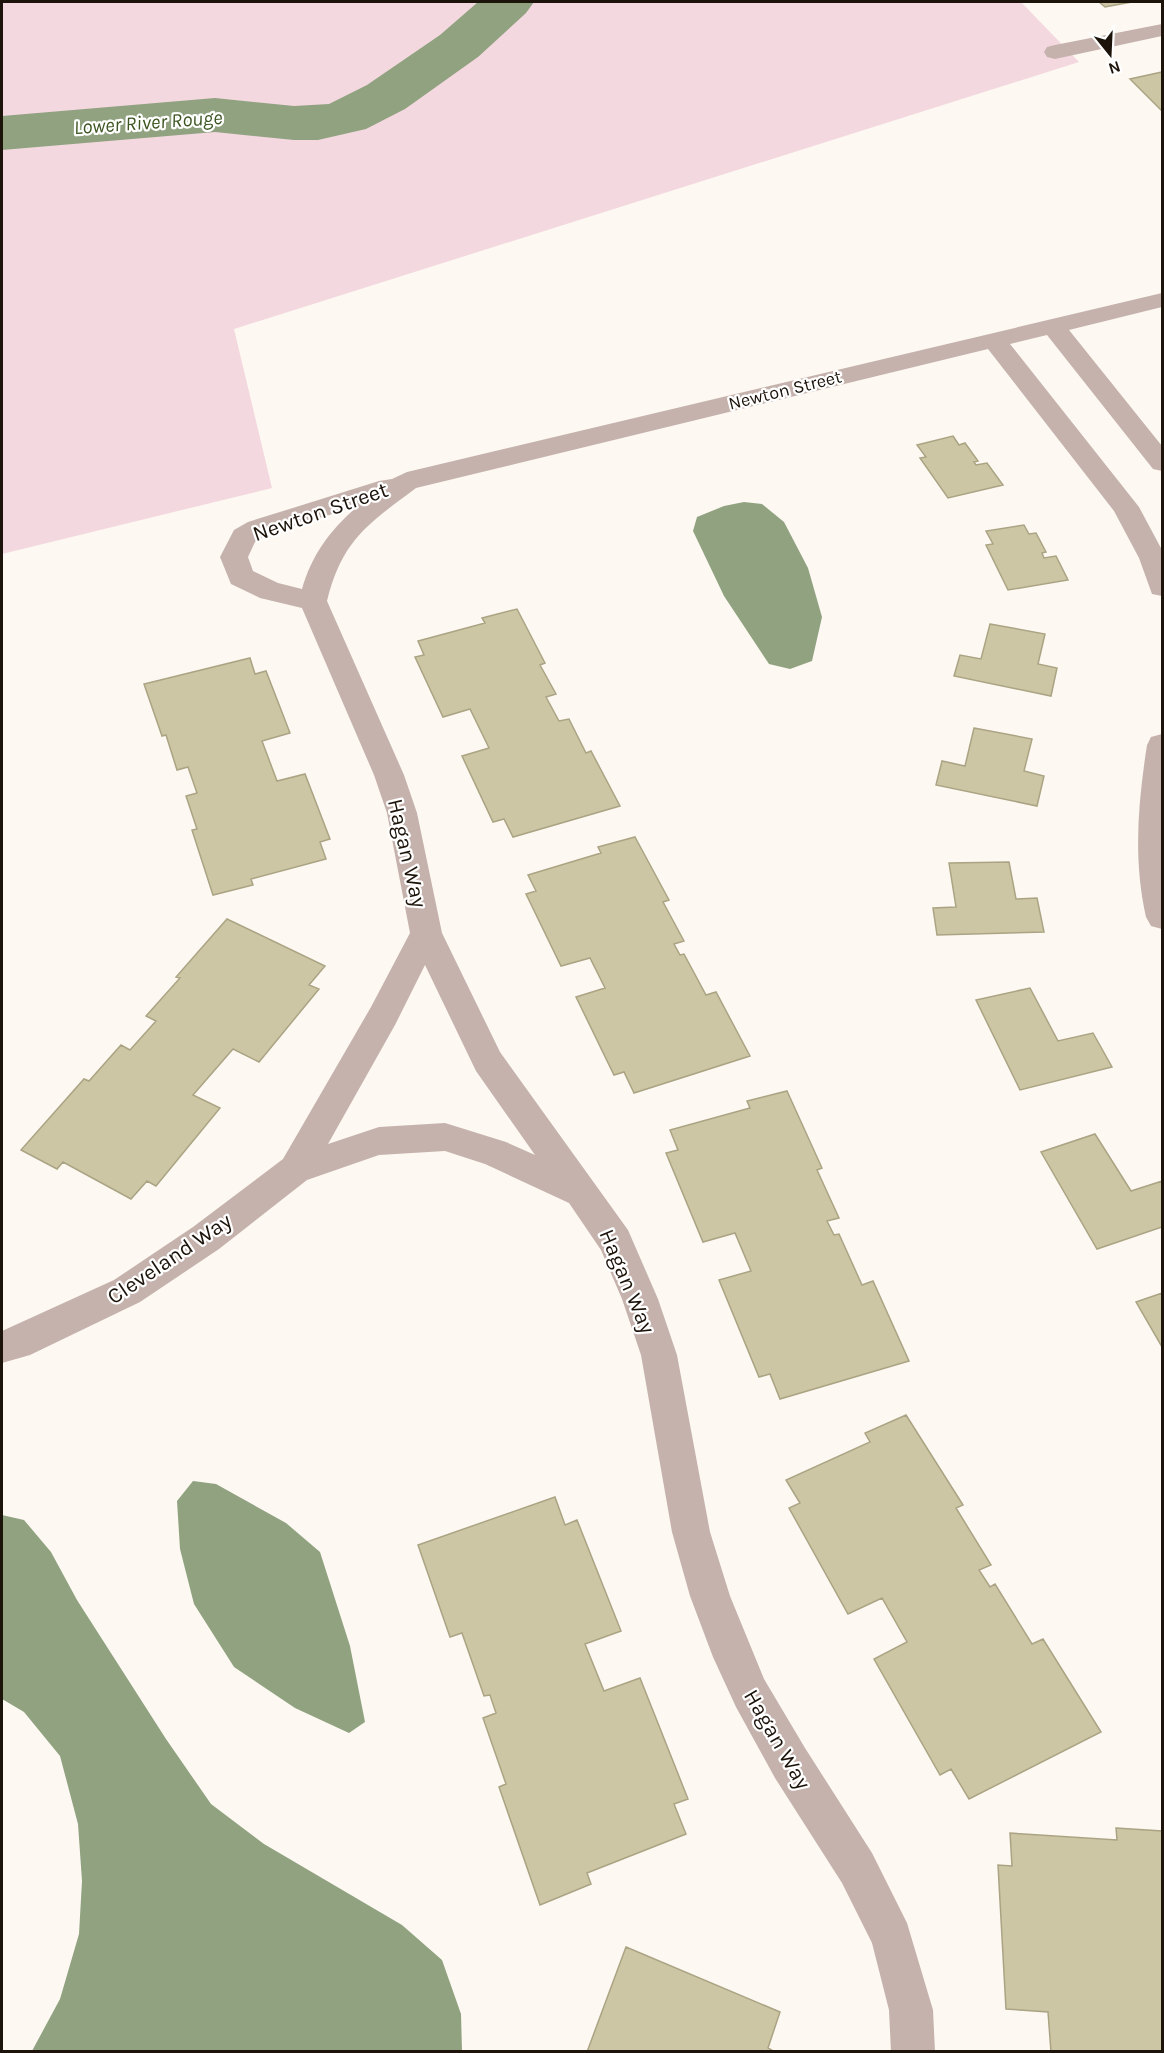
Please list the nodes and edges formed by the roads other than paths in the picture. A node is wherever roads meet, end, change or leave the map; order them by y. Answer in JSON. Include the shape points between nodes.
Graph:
{"nodes":[{"id":1,"x":1162,"y":30,"type":"edge"},
{"id":2,"x":1054,"y":52,"type":"dead end"},
{"id":3,"x":1162,"y":300,"type":"edge"},
{"id":4,"x":1052,"y":325,"type":"junction"},
{"id":5,"x":993,"y":339,"type":"junction"},
{"id":6,"x":1162,"y":463,"type":"edge"},
{"id":7,"x":407,"y":482,"type":"junction"},
{"id":8,"x":1162,"y":587,"type":"edge"},
{"id":9,"x":313,"y":601,"type":"junction"},
{"id":10,"x":1162,"y":745,"type":"edge"},
{"id":11,"x":1162,"y":917,"type":"edge"},
{"id":12,"x":426,"y":933,"type":"junction"},
{"id":13,"x":295,"y":1169,"type":"junction"},
{"id":14,"x":584,"y":1194,"type":"junction"},
{"id":15,"x":2,"y":1347,"type":"edge"},
{"id":16,"x":913,"y":2052,"type":"edge"}],
"edges":[{"from":1,"to":2,"type":"street"},
{"from":3,"to":4,"type":"street","name":"Newton Street"},
{"from":4,"to":5,"type":"street","name":"Newton Street"},
{"from":4,"to":6,"type":"street"},
{"from":5,"to":7,"type":"street","name":"Newton Street"},
{"from":5,"to":8,"type":"street","via":[[1125,507],[1149,550]]},
{"from":7,"to":9,"type":"street","name":"Newton Street","via":[[345,534],[324,563]]},
{"from":7,"to":9,"type":"street","name":"Newton Street","via":[[258,528],[244,536],[234,557],[241,577],[270,591]]},
{"from":9,"to":12,"type":"street","name":"Hagan Way","via":[[396,794]]},
{"from":10,"to":11,"type":"street","via":[[1151,835]]},
{"from":12,"to":13,"type":"street","name":"Cleveland Way"},
{"from":12,"to":14,"type":"street","name":"Hagan Way","via":[[488,1061]]},
{"from":13,"to":14,"type":"street","name":"Cleveland Way","via":[[379,1141],[445,1137],[495,1152]]},
{"from":13,"to":15,"type":"street","name":"Cleveland Way","via":[[206,1238],[127,1292]]},
{"from":14,"to":16,"type":"street","name":"Hagan Way","via":[[615,1241],[659,1355],[691,1532],[733,1657],[790,1763],[857,1868],[892,1938],[911,2010]]}]}
